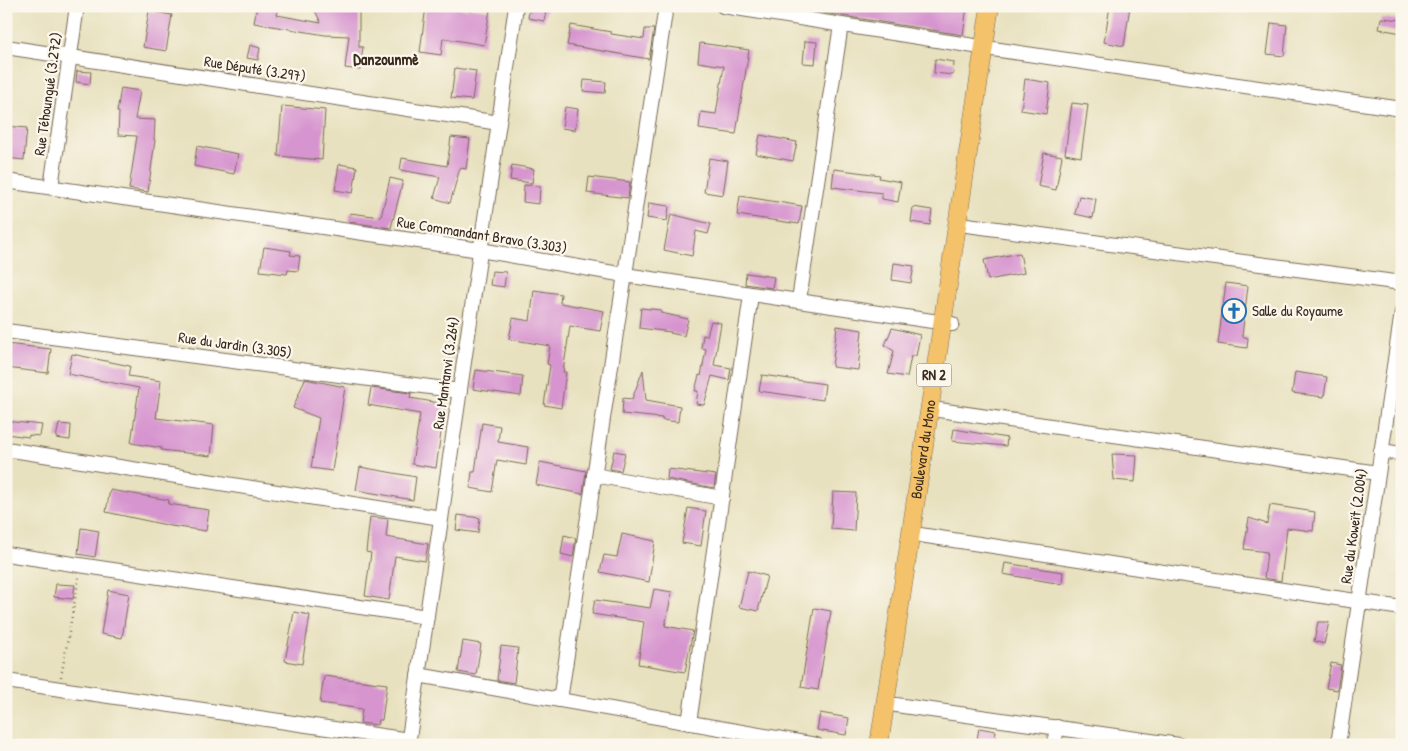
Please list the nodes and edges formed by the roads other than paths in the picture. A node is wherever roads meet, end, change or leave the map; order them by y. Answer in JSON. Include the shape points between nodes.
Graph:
{"nodes":[{"id":1,"x":77,"y":6,"type":"edge"},
{"id":2,"x":516,"y":6,"type":"edge"},
{"id":3,"x":666,"y":6,"type":"edge"},
{"id":4,"x":723,"y":6,"type":"edge"},
{"id":5,"x":990,"y":6,"type":"edge"},
{"id":6,"x":1000,"y":6,"type":"edge"},
{"id":7,"x":841,"y":25,"type":"junction"},
{"id":8,"x":6,"y":47,"type":"edge"},
{"id":9,"x":988,"y":49,"type":"junction"},
{"id":10,"x":69,"y":57,"type":"junction"},
{"id":11,"x":1402,"y":109,"type":"edge"},
{"id":12,"x":499,"y":123,"type":"junction"},
{"id":13,"x":6,"y":181,"type":"edge"},
{"id":14,"x":51,"y":187,"type":"junction"},
{"id":15,"x":967,"y":225,"type":"junction"},
{"id":16,"x":480,"y":250,"type":"junction"},
{"id":17,"x":625,"y":275,"type":"junction"},
{"id":18,"x":1402,"y":283,"type":"edge"},
{"id":19,"x":751,"y":295,"type":"junction"},
{"id":20,"x":799,"y":300,"type":"junction"},
{"id":21,"x":1402,"y":312,"type":"edge"},
{"id":22,"x":947,"y":323,"type":"junction"},
{"id":23,"x":6,"y":331,"type":"edge"},
{"id":24,"x":460,"y":391,"type":"junction"},
{"id":25,"x":939,"y":410,"type":"junction"},
{"id":26,"x":6,"y":449,"type":"edge"},
{"id":27,"x":1381,"y":451,"type":"junction"},
{"id":28,"x":1402,"y":454,"type":"edge"},
{"id":29,"x":1378,"y":473,"type":"junction"},
{"id":30,"x":594,"y":475,"type":"junction"},
{"id":31,"x":722,"y":498,"type":"junction"},
{"id":32,"x":441,"y":518,"type":"junction"},
{"id":33,"x":920,"y":535,"type":"junction"},
{"id":34,"x":6,"y":554,"type":"edge"},
{"id":35,"x":1359,"y":602,"type":"junction"},
{"id":36,"x":1402,"y":608,"type":"edge"},
{"id":37,"x":427,"y":617,"type":"junction"},
{"id":38,"x":418,"y":675,"type":"junction"},
{"id":39,"x":6,"y":681,"type":"edge"},
{"id":40,"x":560,"y":700,"type":"junction"},
{"id":41,"x":896,"y":705,"type":"junction"},
{"id":42,"x":689,"y":722,"type":"junction"},
{"id":43,"x":1057,"y":727,"type":"junction"},
{"id":44,"x":408,"y":742,"type":"edge"},
{"id":45,"x":816,"y":745,"type":"edge"},
{"id":46,"x":879,"y":745,"type":"edge"},
{"id":47,"x":891,"y":745,"type":"edge"},
{"id":48,"x":1054,"y":745,"type":"edge"},
{"id":49,"x":1178,"y":745,"type":"edge"},
{"id":50,"x":1338,"y":745,"type":"edge"}],
"edges":[{"from":1,"to":10,"type":"street","name":"Rue Téhoungué (3.272)"},
{"from":2,"to":12,"type":"street","name":"Rue Mantanvi (3.264)"},
{"from":3,"to":17,"type":"street"},
{"from":4,"to":7,"type":"street"},
{"from":5,"to":9,"type":"main road","name":"Boulevard du Mono","number":"RN 2"},
{"from":6,"to":9,"type":"main road","name":"Boulevard du Mono","number":"RN 2"},
{"from":7,"to":9,"type":"street"},
{"from":7,"to":20,"type":"street"},
{"from":8,"to":10,"type":"street","name":"Rue Député (3.297)"},
{"from":9,"to":11,"type":"street"},
{"from":9,"to":15,"type":"main road","name":"Boulevard du Mono","number":"RN 2"},
{"from":9,"to":22,"type":"main road","name":"Boulevard du Mono","number":"RN 2"},
{"from":10,"to":12,"type":"street","name":"Rue Député (3.297)"},
{"from":10,"to":14,"type":"street","name":"Rue Téhoungué (3.272)"},
{"from":12,"to":16,"type":"street","name":"Rue Mantanvi (3.264)"},
{"from":13,"to":14,"type":"street","name":"Rue Commandant Bravo (3.303)"},
{"from":14,"to":16,"type":"street","name":"Rue Commandant Bravo (3.303)"},
{"from":15,"to":18,"type":"street"},
{"from":15,"to":22,"type":"main road","name":"Boulevard du Mono","number":"RN 2"},
{"from":16,"to":17,"type":"street","name":"Rue Commandant Bravo (3.303)"},
{"from":16,"to":24,"type":"street","name":"Rue Mantanvi (3.264)"},
{"from":17,"to":19,"type":"street","name":"Rue Commandant Bravo (3.303)"},
{"from":17,"to":30,"type":"street"},
{"from":19,"to":20,"type":"street","name":"Rue Commandant Bravo (3.303)"},
{"from":19,"to":31,"type":"street"},
{"from":20,"to":22,"type":"street","name":"Rue Commandant Bravo (3.303)"},
{"from":21,"to":27,"type":"street","name":"Rue du Koweït (2.004)"},
{"from":22,"to":25,"type":"main road","name":"Boulevard du Mono","number":"RN 2"},
{"from":22,"to":46,"type":"main road","name":"Boulevard du Mono","number":"RN 2"},
{"from":23,"to":24,"type":"street","name":"Rue du Jardin (3.305)"},
{"from":24,"to":32,"type":"street","name":"Rue Mantanvi (3.264)"},
{"from":25,"to":29,"type":"street"},
{"from":25,"to":33,"type":"main road","name":"Boulevard du Mono","number":"RN 2"},
{"from":26,"to":32,"type":"street"},
{"from":27,"to":28,"type":"street"},
{"from":27,"to":29,"type":"street","name":"Rue du Koweït (2.004)"},
{"from":29,"to":35,"type":"street","name":"Rue du Koweït (2.004)"},
{"from":30,"to":31,"type":"street"},
{"from":30,"to":40,"type":"street"},
{"from":31,"to":42,"type":"street"},
{"from":32,"to":37,"type":"street","name":"Rue Mantanvi (3.264)"},
{"from":33,"to":35,"type":"street"},
{"from":33,"to":41,"type":"main road","name":"Boulevard du Mono","number":"RN 2"},
{"from":34,"to":37,"type":"street"},
{"from":35,"to":36,"type":"street"},
{"from":35,"to":50,"type":"street","name":"Rue du Koweït (2.004)"},
{"from":37,"to":38,"type":"street","name":"Rue Mantanvi (3.264)"},
{"from":38,"to":40,"type":"street"},
{"from":38,"to":44,"type":"street","name":"Rue Mantanvi (3.264)"},
{"from":39,"to":44,"type":"street"},
{"from":40,"to":42,"type":"street"},
{"from":41,"to":43,"type":"street"},
{"from":41,"to":47,"type":"main road","name":"Boulevard du Mono","number":"RN 2"},
{"from":42,"to":45,"type":"street"},
{"from":43,"to":48,"type":"street"},
{"from":43,"to":49,"type":"street"}]}
